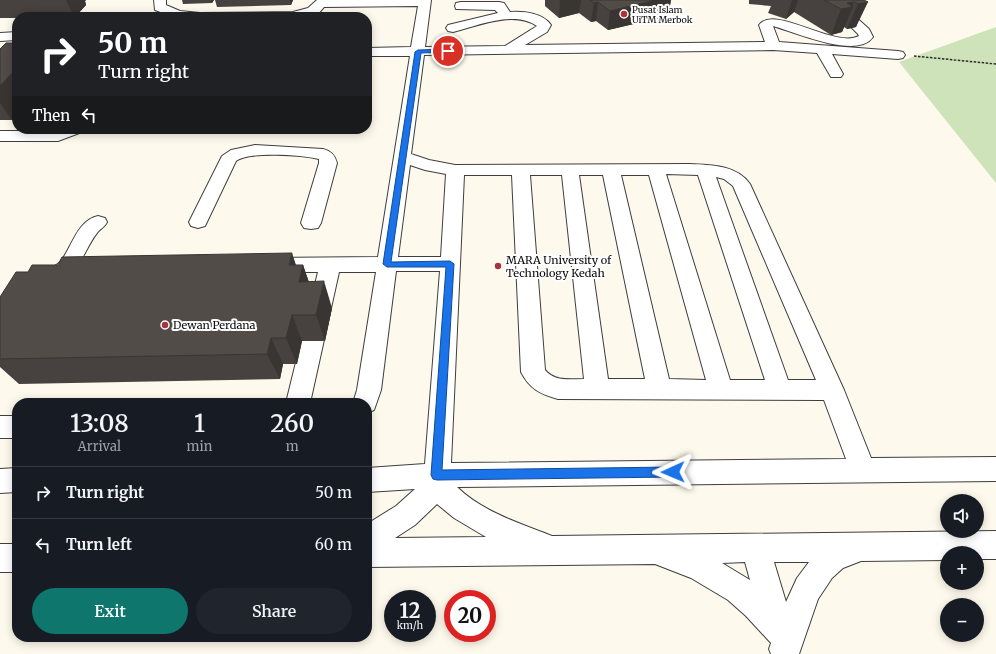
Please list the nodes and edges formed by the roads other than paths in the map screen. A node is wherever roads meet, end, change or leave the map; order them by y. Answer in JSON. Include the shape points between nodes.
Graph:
{"nodes":[{"id":1,"x":160,"y":0,"type":"edge"},
{"id":2,"x":830,"y":0,"type":"edge"},
{"id":3,"x":424,"y":1,"type":"edge"},
{"id":4,"x":461,"y":6,"type":"dead end"},
{"id":5,"x":169,"y":12,"type":"edge"},
{"id":6,"x":309,"y":12,"type":"edge"},
{"id":7,"x":507,"y":16,"type":"junction"},
{"id":8,"x":453,"y":28,"type":"dead end"},
{"id":9,"x":12,"y":36,"type":"edge"},
{"id":10,"x":0,"y":37,"type":"edge"},
{"id":11,"x":773,"y":46,"type":"junction"},
{"id":12,"x":509,"y":49,"type":"junction"},
{"id":13,"x":822,"y":49,"type":"junction"},
{"id":14,"x":372,"y":52,"type":"edge"},
{"id":15,"x":418,"y":52,"type":"junction"},
{"id":16,"x":898,"y":55,"type":"road end"},
{"id":17,"x":836,"y":74,"type":"dead end"},
{"id":18,"x":63,"y":134,"type":"edge"},
{"id":19,"x":0,"y":136,"type":"edge"},
{"id":20,"x":402,"y":156,"type":"junction"},
{"id":21,"x":455,"y":170,"type":"junction"},
{"id":22,"x":521,"y":170,"type":"junction"},
{"id":23,"x":570,"y":170,"type":"junction"},
{"id":24,"x":611,"y":170,"type":"junction"},
{"id":25,"x":656,"y":170,"type":"junction"},
{"id":26,"x":704,"y":170,"type":"junction"},
{"id":27,"x":98,"y":222,"type":"dead end"},
{"id":28,"x":198,"y":222,"type":"dead end"},
{"id":29,"x":310,"y":223,"type":"dead end"},
{"id":30,"x":387,"y":264,"type":"junction"},
{"id":31,"x":450,"y":264,"type":"junction"},
{"id":32,"x":250,"y":265,"type":"edge"},
{"id":33,"x":330,"y":265,"type":"junction"},
{"id":34,"x":91,"y":266,"type":"edge"},
{"id":35,"x":67,"y":267,"type":"junction"},
{"id":36,"x":39,"y":286,"type":"edge"},
{"id":37,"x":597,"y":389,"type":"junction"},
{"id":38,"x":659,"y":389,"type":"junction"},
{"id":39,"x":721,"y":389,"type":"junction"},
{"id":40,"x":780,"y":390,"type":"junction"},
{"id":41,"x":832,"y":390,"type":"junction"},
{"id":42,"x":299,"y":398,"type":"edge"},
{"id":43,"x":367,"y":398,"type":"edge"},
{"id":44,"x":0,"y":427,"type":"edge"},
{"id":45,"x":12,"y":427,"type":"edge"},
{"id":46,"x":996,"y":469,"type":"edge"},
{"id":47,"x":863,"y":470,"type":"junction"},
{"id":48,"x":0,"y":480,"type":"edge"},
{"id":49,"x":12,"y":480,"type":"edge"},
{"id":50,"x":372,"y":480,"type":"edge"},
{"id":51,"x":437,"y":480,"type":"junction"},
{"id":52,"x":372,"y":536,"type":"edge"},
{"id":53,"x":996,"y":545,"type":"edge"},
{"id":54,"x":862,"y":547,"type":"junction"},
{"id":55,"x":755,"y":548,"type":"junction"},
{"id":56,"x":642,"y":549,"type":"junction"},
{"id":57,"x":552,"y":550,"type":"junction"},
{"id":58,"x":372,"y":553,"type":"edge"},
{"id":59,"x":0,"y":558,"type":"edge"},
{"id":60,"x":12,"y":558,"type":"edge"},
{"id":61,"x":784,"y":644,"type":"edge"}],
"edges":[{"from":1,"to":5,"type":"street","via":[[160,7]]},
{"from":2,"to":11,"type":"street","via":[[864,32],[866,37],[863,41],[858,43],[835,40],[772,22],[766,25]]},
{"from":3,"to":6,"type":"street","via":[[320,3]]},
{"from":3,"to":15,"type":"street"},
{"from":4,"to":7,"type":"street","via":[[499,6]]},
{"from":7,"to":8,"type":"street"},
{"from":7,"to":12,"type":"street","via":[[526,15],[534,17],[544,25],[542,29]]},
{"from":9,"to":10,"type":"street"},
{"from":11,"to":12,"type":"street"},
{"from":11,"to":13,"type":"street"},
{"from":12,"to":15,"type":"street"},
{"from":13,"to":16,"type":"street"},
{"from":13,"to":17,"type":"street"},
{"from":14,"to":15,"type":"street"},
{"from":15,"to":20,"type":"street"},
{"from":18,"to":19,"type":"street"},
{"from":20,"to":21,"type":"street","via":[[425,165]]},
{"from":20,"to":30,"type":"street"},
{"from":21,"to":22,"type":"street"},
{"from":21,"to":31,"type":"street"},
{"from":22,"to":23,"type":"street"},
{"from":22,"to":37,"type":"street","via":[[533,372],[537,380],[545,386],[558,389]]},
{"from":23,"to":24,"type":"street"},
{"from":23,"to":37,"type":"street"},
{"from":24,"to":25,"type":"street"},
{"from":24,"to":38,"type":"street"},
{"from":25,"to":26,"type":"street"},
{"from":25,"to":39,"type":"street"},
{"from":26,"to":40,"type":"street"},
{"from":26,"to":41,"type":"street","via":[[723,172],[735,177],[741,184]]},
{"from":27,"to":35,"type":"street","via":[[90,228]]},
{"from":28,"to":29,"type":"street","via":[[228,160],[233,155],[240,152],[285,151],[323,154],[327,158],[328,163]]},
{"from":30,"to":31,"type":"street"},
{"from":30,"to":33,"type":"street"},
{"from":30,"to":43,"type":"street"},
{"from":31,"to":51,"type":"street"},
{"from":32,"to":33,"type":"street"},
{"from":33,"to":42,"type":"street"},
{"from":34,"to":35,"type":"street"},
{"from":35,"to":36,"type":"street"},
{"from":37,"to":38,"type":"street"},
{"from":38,"to":39,"type":"street"},
{"from":39,"to":40,"type":"street"},
{"from":40,"to":41,"type":"street"},
{"from":41,"to":47,"type":"street"},
{"from":44,"to":45,"type":"street"},
{"from":46,"to":47,"type":"street"},
{"from":47,"to":51,"type":"street"},
{"from":48,"to":49,"type":"street"},
{"from":50,"to":51,"type":"street"},
{"from":51,"to":52,"type":"street","via":[[421,502],[393,525]]},
{"from":51,"to":57,"type":"street","via":[[454,502],[479,518]]},
{"from":53,"to":54,"type":"street"},
{"from":54,"to":55,"type":"street"},
{"from":54,"to":61,"type":"street","via":[[831,559],[819,572]]},
{"from":55,"to":56,"type":"street"},
{"from":55,"to":61,"type":"street"},
{"from":56,"to":57,"type":"street"},
{"from":56,"to":61,"type":"street","via":[[674,556],[719,578],[756,604]]},
{"from":57,"to":58,"type":"street"},
{"from":59,"to":60,"type":"street"}]}
